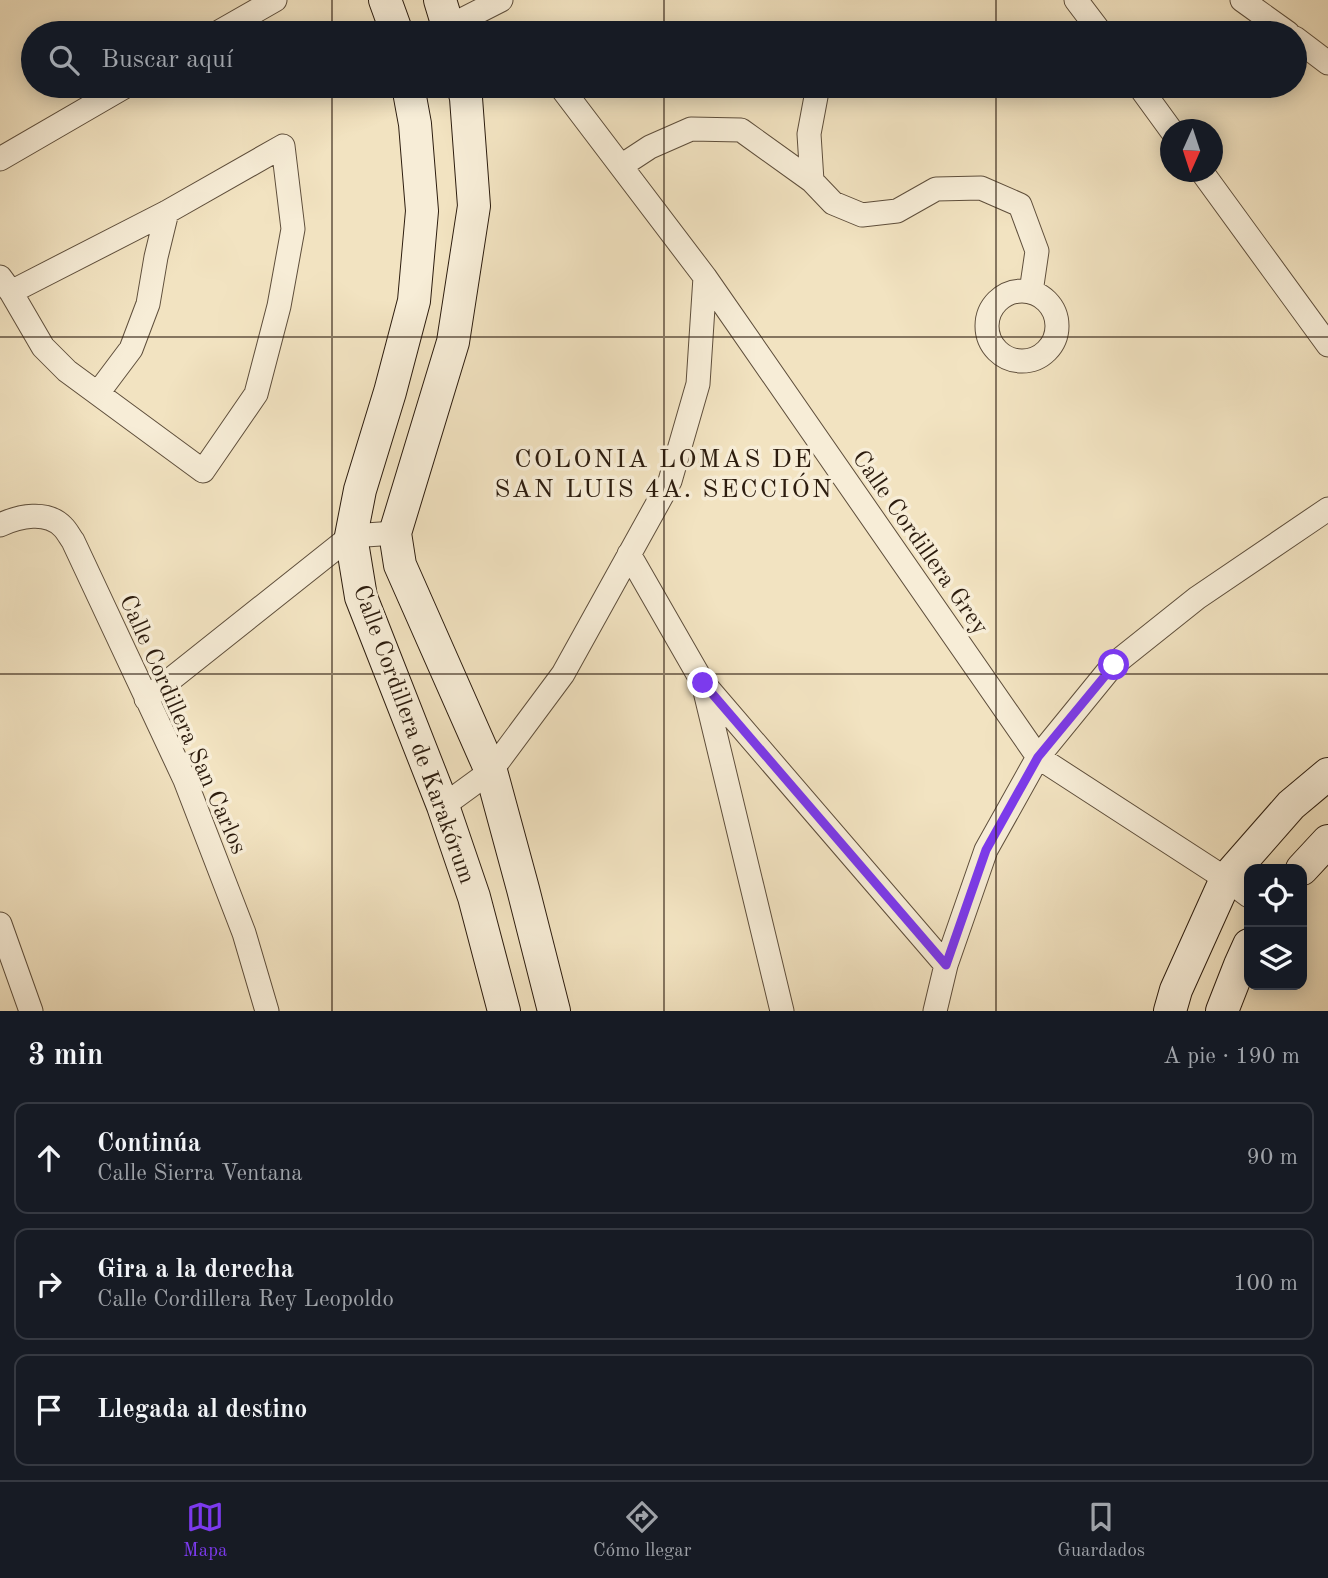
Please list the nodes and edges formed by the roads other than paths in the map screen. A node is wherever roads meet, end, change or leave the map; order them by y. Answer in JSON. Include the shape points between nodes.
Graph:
{"nodes":[{"id":1,"x":275,"y":0,"type":"edge"},
{"id":2,"x":384,"y":0,"type":"edge"},
{"id":3,"x":501,"y":0,"type":"edge"},
{"id":4,"x":1076,"y":0,"type":"edge"},
{"id":5,"x":1242,"y":0,"type":"edge"},
{"id":6,"x":446,"y":20,"type":"edge"},
{"id":7,"x":239,"y":21,"type":"edge"},
{"id":8,"x":392,"y":21,"type":"edge"},
{"id":9,"x":1092,"y":21,"type":"edge"},
{"id":10,"x":1271,"y":21,"type":"edge"},
{"id":11,"x":1307,"y":47,"type":"edge"},
{"id":12,"x":1328,"y":63,"type":"edge"},
{"id":13,"x":105,"y":98,"type":"edge"},
{"id":14,"x":410,"y":98,"type":"edge"},
{"id":15,"x":466,"y":98,"type":"edge"},
{"id":16,"x":569,"y":98,"type":"edge"},
{"id":17,"x":816,"y":98,"type":"edge"},
{"id":18,"x":1148,"y":98,"type":"edge"},
{"id":19,"x":1163,"y":119,"type":"edge"},
{"id":20,"x":0,"y":159,"type":"edge"},
{"id":21,"x":621,"y":166,"type":"junction"},
{"id":22,"x":812,"y":181,"type":"junction"},
{"id":23,"x":1209,"y":182,"type":"edge"},
{"id":24,"x":167,"y":212,"type":"junction"},
{"id":25,"x":705,"y":278,"type":"junction"},
{"id":26,"x":5,"y":284,"type":"edge"},
{"id":27,"x":1031,"y":292,"type":"dead end"},
{"id":28,"x":1328,"y":345,"type":"edge"},
{"id":29,"x":98,"y":393,"type":"junction"},
{"id":30,"x":1328,"y":509,"type":"edge"},
{"id":31,"x":0,"y":525,"type":"edge"},
{"id":32,"x":395,"y":533,"type":"junction"},
{"id":33,"x":351,"y":536,"type":"junction"},
{"id":34,"x":629,"y":554,"type":"junction"},
{"id":35,"x":703,"y":683,"type":"junction"},
{"id":36,"x":146,"y":699,"type":"junction"},
{"id":37,"x":1038,"y":757,"type":"junction"},
{"id":38,"x":491,"y":771,"type":"junction"},
{"id":39,"x":1328,"y":774,"type":"edge"},
{"id":40,"x":443,"y":806,"type":"junction"},
{"id":41,"x":1328,"y":841,"type":"edge"},
{"id":42,"x":1307,"y":864,"type":"edge"},
{"id":43,"x":1237,"y":887,"type":"edge"},
{"id":44,"x":0,"y":923,"type":"edge"},
{"id":45,"x":1244,"y":956,"type":"edge"},
{"id":46,"x":946,"y":965,"type":"junction"},
{"id":47,"x":30,"y":1011,"type":"edge"},
{"id":48,"x":267,"y":1011,"type":"edge"},
{"id":49,"x":504,"y":1011,"type":"edge"},
{"id":50,"x":554,"y":1011,"type":"edge"},
{"id":51,"x":782,"y":1011,"type":"edge"},
{"id":52,"x":934,"y":1011,"type":"edge"},
{"id":53,"x":1170,"y":1011,"type":"edge"},
{"id":54,"x":1222,"y":1011,"type":"edge"}],
"edges":[{"from":1,"to":7,"type":"street"},
{"from":2,"to":8,"type":"street"},
{"from":3,"to":6,"type":"street"},
{"from":4,"to":9,"type":"street"},
{"from":5,"to":10,"type":"street"},
{"from":11,"to":12,"type":"street"},
{"from":13,"to":20,"type":"street"},
{"from":14,"to":33,"type":"street","name":"Calle Cordillera de Karakórum","via":[[422,211],[414,301]]},
{"from":15,"to":32,"type":"street","name":"Calle Cordillera de Karakórum","via":[[474,206],[453,342]]},
{"from":16,"to":21,"type":"street","name":"Calle Cordillera Grey"},
{"from":17,"to":22,"type":"street","via":[[809,134]]},
{"from":18,"to":19,"type":"street"},
{"from":21,"to":22,"type":"street","via":[[691,129],[741,130]]},
{"from":21,"to":25,"type":"street","name":"Calle Cordillera Grey"},
{"from":22,"to":27,"type":"street","via":[[833,203],[862,215],[897,211],[936,189],[982,188],[1020,205],[1037,251]]},
{"from":23,"to":28,"type":"street"},
{"from":24,"to":26,"type":"street"},
{"from":24,"to":29,"type":"street","via":[[148,304],[131,349]]},
{"from":24,"to":29,"type":"street","via":[[283,146],[293,229],[256,394],[204,471]]},
{"from":25,"to":34,"type":"street","via":[[698,384],[670,481]]},
{"from":25,"to":37,"type":"street","name":"Calle Cordillera Grey"},
{"from":26,"to":29,"type":"street","via":[[43,347]]},
{"from":30,"to":37,"type":"street","via":[[1197,598],[1114,665]]},
{"from":31,"to":36,"type":"street","name":"Calle Cordillera San Carlos","via":[[27,516],[48,518],[62,526]]},
{"from":32,"to":33,"type":"street"},
{"from":32,"to":38,"type":"street","name":"Calle Cordillera de Karakórum","via":[[401,565]]},
{"from":33,"to":36,"type":"street"},
{"from":33,"to":40,"type":"street","name":"Calle Cordillera de Karakórum","via":[[361,597]]},
{"from":34,"to":35,"type":"street"},
{"from":34,"to":38,"type":"street","via":[[564,674]]},
{"from":35,"to":46,"type":"street"},
{"from":35,"to":51,"type":"street"},
{"from":36,"to":48,"type":"street","name":"Calle Cordillera San Carlos","via":[[185,780],[244,933]]},
{"from":37,"to":43,"type":"street","name":"Calle Cordillera Grey"},
{"from":37,"to":46,"type":"street","via":[[986,850]]},
{"from":38,"to":40,"type":"street"},
{"from":38,"to":50,"type":"street","name":"Calle Cordillera de Karakórum"},
{"from":39,"to":43,"type":"street","via":[[1291,805]]},
{"from":40,"to":49,"type":"street","name":"Calle Cordillera de Karakórum","via":[[474,897]]},
{"from":41,"to":42,"type":"street"},
{"from":43,"to":53,"type":"street","via":[[1176,990]]},
{"from":44,"to":47,"type":"street"},
{"from":45,"to":54,"type":"street"},
{"from":46,"to":52,"type":"street"}]}
